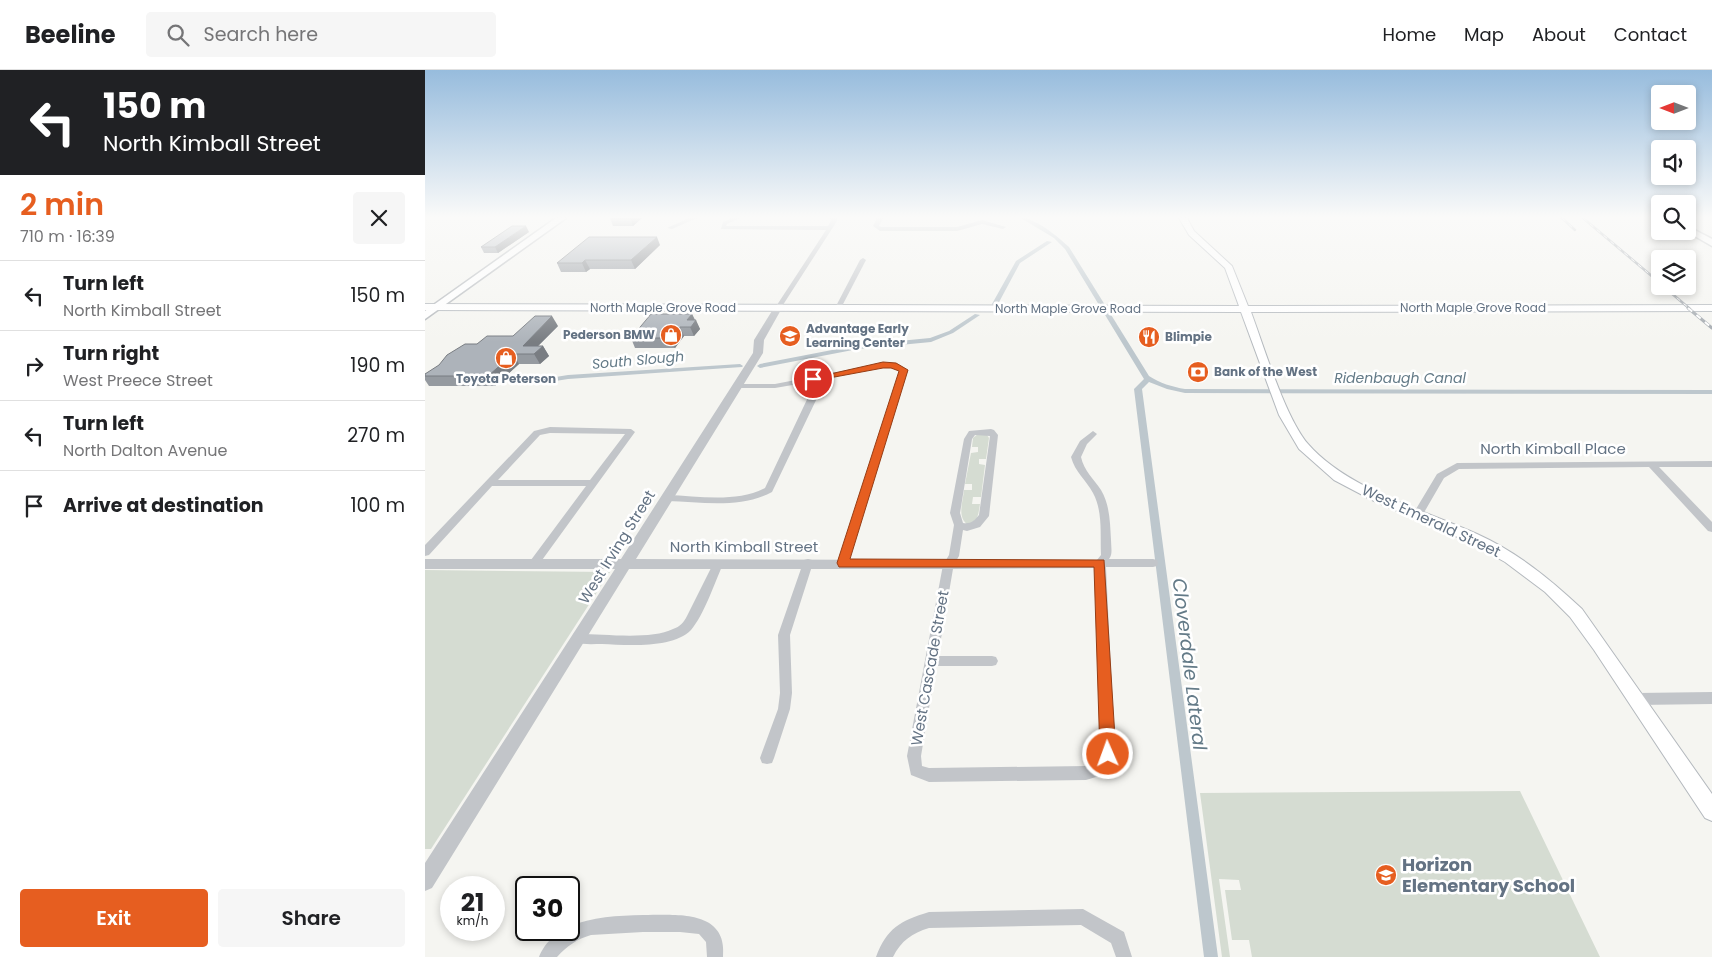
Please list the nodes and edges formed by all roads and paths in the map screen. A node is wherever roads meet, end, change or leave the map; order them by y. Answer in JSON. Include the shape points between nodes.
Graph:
{"nodes":[{"id":1,"x":505,"y":259,"type":"edge"},
{"id":2,"x":809,"y":259,"type":"edge"},
{"id":3,"x":1222,"y":259,"type":"edge"},
{"id":4,"x":863,"y":260,"type":"dead end"},
{"id":5,"x":425,"y":308,"type":"edge"},
{"id":6,"x":437,"y":308,"type":"junction"},
{"id":7,"x":778,"y":308,"type":"junction"},
{"id":8,"x":837,"y":308,"type":"junction"},
{"id":9,"x":1246,"y":308,"type":"junction"},
{"id":10,"x":1712,"y":308,"type":"edge"},
{"id":11,"x":425,"y":316,"type":"edge"},
{"id":12,"x":425,"y":321,"type":"edge"},
{"id":13,"x":813,"y":379,"type":"junction"},
{"id":14,"x":738,"y":386,"type":"junction"},
{"id":15,"x":1277,"y":392,"type":"joint"},
{"id":16,"x":1093,"y":434,"type":"dead end"},
{"id":17,"x":1651,"y":464,"type":"junction"},
{"id":18,"x":1712,"y":464,"type":"edge"},
{"id":19,"x":489,"y":483,"type":"junction"},
{"id":20,"x":594,"y":483,"type":"junction"},
{"id":21,"x":667,"y":498,"type":"junction"},
{"id":22,"x":1418,"y":514,"type":"junction"},
{"id":23,"x":959,"y":524,"type":"junction"},
{"id":24,"x":1712,"y":528,"type":"edge"},
{"id":25,"x":425,"y":552,"type":"edge"},
{"id":26,"x":808,"y":563,"type":"junction"},
{"id":27,"x":843,"y":563,"type":"junction"},
{"id":28,"x":1100,"y":563,"type":"junction"},
{"id":29,"x":1153,"y":563,"type":"dead end"},
{"id":30,"x":425,"y":564,"type":"edge"},
{"id":31,"x":533,"y":564,"type":"junction"},
{"id":32,"x":626,"y":564,"type":"junction"},
{"id":33,"x":718,"y":564,"type":"junction"},
{"id":34,"x":948,"y":565,"type":"junction"},
{"id":35,"x":579,"y":639,"type":"junction"},
{"id":36,"x":931,"y":661,"type":"junction"},
{"id":37,"x":992,"y":661,"type":"dead end"},
{"id":38,"x":1712,"y":698,"type":"edge"},
{"id":39,"x":1637,"y":699,"type":"junction"},
{"id":40,"x":767,"y":758,"type":"dead end"},
{"id":41,"x":1712,"y":811,"type":"edge"},
{"id":42,"x":425,"y":881,"type":"edge"},
{"id":43,"x":547,"y":957,"type":"edge"},
{"id":44,"x":715,"y":957,"type":"edge"},
{"id":45,"x":884,"y":957,"type":"edge"},
{"id":46,"x":1124,"y":957,"type":"edge"}],
"edges":[{"from":1,"to":6,"type":"main road"},
{"from":2,"to":7,"type":"street","name":"West Irving Street"},
{"from":3,"to":9,"type":"main road","name":"West Emerald Street","via":[[1229,268]]},
{"from":4,"to":8,"type":"street"},
{"from":5,"to":6,"type":"main road","name":"North Maple Grove Road"},
{"from":6,"to":7,"type":"main road","name":"North Maple Grove Road"},
{"from":6,"to":11,"type":"main road"},
{"from":7,"to":8,"type":"main road","name":"North Maple Grove Road"},
{"from":7,"to":14,"type":"street","name":"West Irving Street","via":[[759,340],[758,353]]},
{"from":8,"to":9,"type":"main road","name":"North Maple Grove Road"},
{"from":9,"to":10,"type":"main road","name":"North Maple Grove Road"},
{"from":9,"to":15,"type":"main road","name":"West Emerald Street"},
{"from":11,"to":12,"type":"main road","via":[[430,317]]},
{"from":13,"to":14,"type":"street","via":[[775,386]]},
{"from":13,"to":21,"type":"street","via":[[814,396],[772,485],[762,494],[747,499]]},
{"from":13,"to":27,"type":"street","via":[[883,365],[899,367],[904,374]]},
{"from":14,"to":21,"type":"street","name":"West Irving Street"},
{"from":15,"to":22,"type":"main road","name":"West Emerald Street","via":[[1296,437],[1314,458],[1362,490]]},
{"from":16,"to":28,"type":"street","via":[[1076,456],[1103,506],[1106,556]]},
{"from":17,"to":18,"type":"street","name":"North Kimball Place"},
{"from":17,"to":22,"type":"street","name":"North Kimball Place","via":[[1457,466],[1440,476]]},
{"from":17,"to":24,"type":"street"},
{"from":19,"to":20,"type":"street"},
{"from":19,"to":20,"type":"street","via":[[541,431],[631,432]]},
{"from":19,"to":25,"type":"street"},
{"from":20,"to":31,"type":"street"},
{"from":21,"to":32,"type":"street","name":"West Irving Street"},
{"from":22,"to":39,"type":"main road","name":"West Emerald Street","via":[[1490,546],[1550,588],[1587,626]]},
{"from":23,"to":23,"type":"street","name":"West Cascade Street","via":[[967,527],[976,525],[984,516],[994,435],[991,432],[972,433],[968,439],[955,513]]},
{"from":23,"to":34,"type":"street","name":"West Cascade Street","via":[[954,556]]},
{"from":26,"to":27,"type":"street","name":"North Kimball Street"},
{"from":26,"to":33,"type":"street","name":"North Kimball Street"},
{"from":26,"to":40,"type":"street","via":[[785,630],[784,710]]},
{"from":27,"to":34,"type":"street","name":"North Kimball Street"},
{"from":28,"to":29,"type":"street","name":"North Kimball Street"},
{"from":28,"to":34,"type":"street","name":"North Kimball Street"},
{"from":28,"to":36,"type":"street","name":"West Cascade Street","via":[[1108,754],[1101,769],[1086,773],[929,775],[916,770],[914,756]]},
{"from":30,"to":31,"type":"street","name":"North Kimball Street"},
{"from":31,"to":32,"type":"street","name":"North Kimball Street"},
{"from":32,"to":33,"type":"street","name":"North Kimball Street"},
{"from":32,"to":35,"type":"street","name":"West Irving Street"},
{"from":33,"to":35,"type":"street","via":[[687,626],[677,634],[663,638]]},
{"from":34,"to":36,"type":"street","name":"West Cascade Street"},
{"from":35,"to":42,"type":"street","name":"West Irving Street"},
{"from":36,"to":37,"type":"street"},
{"from":38,"to":39,"type":"street"},
{"from":39,"to":41,"type":"main road","name":"West Emerald Street"},
{"from":43,"to":44,"type":"street","via":[[566,937],[584,928],[601,925],[687,925],[702,927],[711,936]]},
{"from":45,"to":46,"type":"street","via":[[891,940],[910,925],[929,920],[1083,917],[1118,938]]}]}
